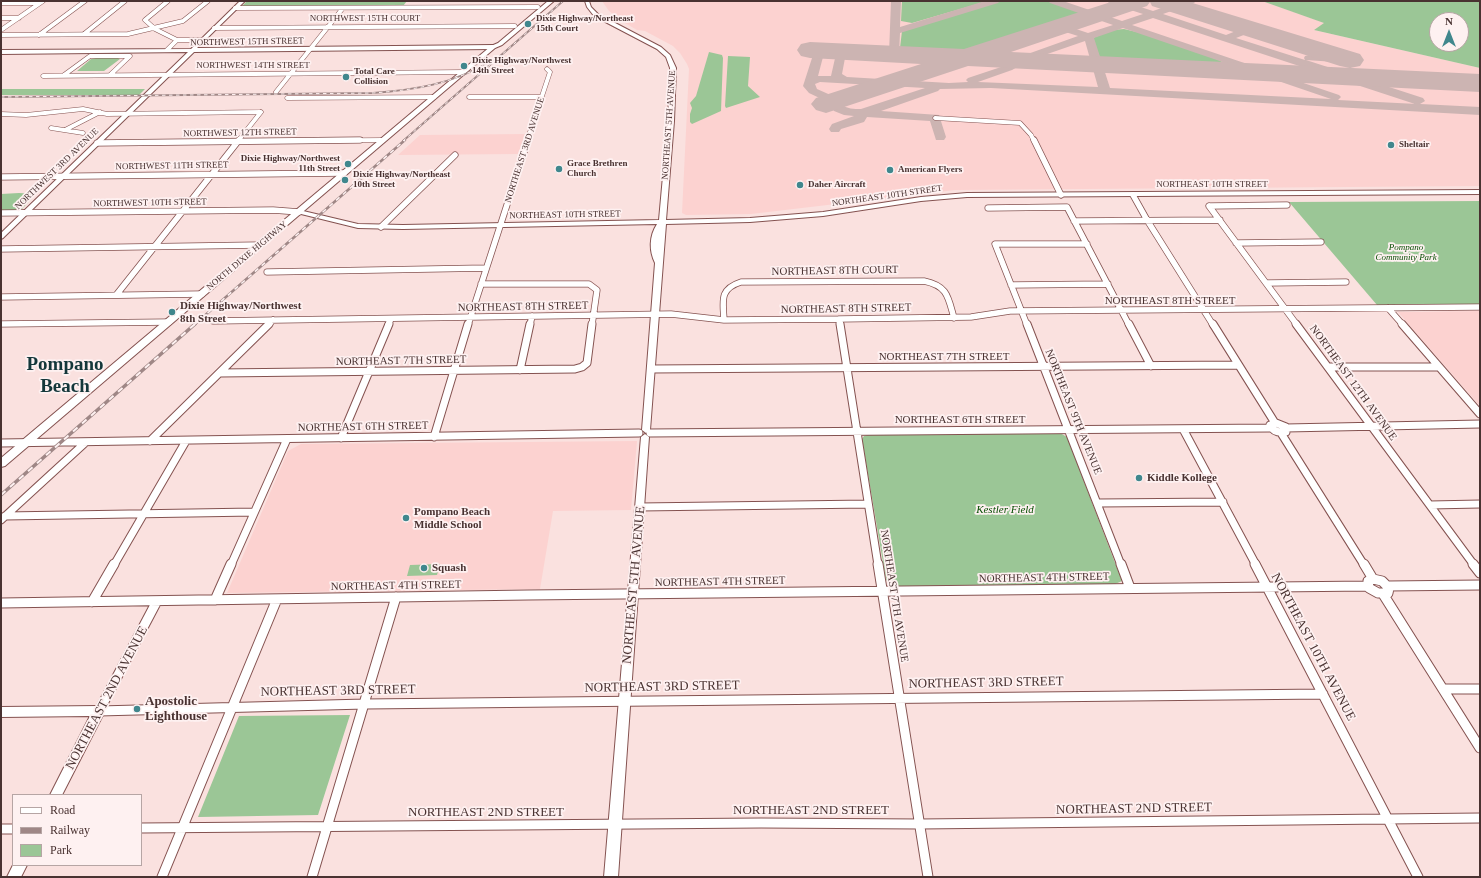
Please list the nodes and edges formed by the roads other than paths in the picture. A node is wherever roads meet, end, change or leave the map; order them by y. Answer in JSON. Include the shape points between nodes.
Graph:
{"nodes":[{"id":1,"x":85,"y":1,"type":"edge"},
{"id":2,"x":125,"y":1,"type":"edge"},
{"id":3,"x":168,"y":1,"type":"edge"},
{"id":4,"x":208,"y":1,"type":"edge"},
{"id":5,"x":243,"y":1,"type":"edge"},
{"id":6,"x":545,"y":1,"type":"edge"},
{"id":7,"x":551,"y":1,"type":"edge"},
{"id":8,"x":587,"y":1,"type":"edge"},
{"id":9,"x":42,"y":2,"type":"edge"},
{"id":10,"x":1,"y":3,"type":"edge"},
{"id":11,"x":538,"y":6,"type":"junction"},
{"id":12,"x":235,"y":8,"type":"junction"},
{"id":13,"x":343,"y":8,"type":"junction"},
{"id":14,"x":1,"y":18,"type":"edge"},
{"id":15,"x":19,"y":18,"type":"junction"},
{"id":16,"x":515,"y":26,"type":"junction"},
{"id":17,"x":326,"y":27,"type":"junction"},
{"id":18,"x":214,"y":28,"type":"junction"},
{"id":19,"x":155,"y":29,"type":"junction"},
{"id":20,"x":1,"y":30,"type":"edge"},
{"id":21,"x":84,"y":34,"type":"junction"},
{"id":22,"x":1,"y":35,"type":"edge"},
{"id":23,"x":39,"y":35,"type":"junction"},
{"id":24,"x":177,"y":40,"type":"junction"},
{"id":25,"x":202,"y":40,"type":"junction"},
{"id":26,"x":493,"y":47,"type":"junction"},
{"id":27,"x":309,"y":49,"type":"junction"},
{"id":28,"x":167,"y":50,"type":"junction"},
{"id":29,"x":192,"y":50,"type":"junction"},
{"id":30,"x":1,"y":52,"type":"edge"},
{"id":31,"x":547,"y":69,"type":"dead end"},
{"id":32,"x":464,"y":72,"type":"junction"},
{"id":33,"x":166,"y":74,"type":"junction"},
{"id":34,"x":290,"y":74,"type":"junction"},
{"id":35,"x":64,"y":75,"type":"junction"},
{"id":36,"x":110,"y":75,"type":"junction"},
{"id":37,"x":43,"y":76,"type":"dead end"},
{"id":38,"x":276,"y":92,"type":"dead end"},
{"id":39,"x":434,"y":97,"type":"junction"},
{"id":40,"x":469,"y":97,"type":"dead end"},
{"id":41,"x":542,"y":97,"type":"junction"},
{"id":42,"x":287,"y":98,"type":"dead end"},
{"id":43,"x":99,"y":112,"type":"junction"},
{"id":44,"x":1,"y":114,"type":"edge"},
{"id":45,"x":126,"y":114,"type":"junction"},
{"id":46,"x":935,"y":118,"type":"dead end"},
{"id":47,"x":51,"y":128,"type":"dead end"},
{"id":48,"x":65,"y":130,"type":"junction"},
{"id":49,"x":83,"y":133,"type":"dead end"},
{"id":50,"x":383,"y":140,"type":"junction"},
{"id":51,"x":238,"y":141,"type":"junction"},
{"id":52,"x":97,"y":143,"type":"junction"},
{"id":53,"x":455,"y":155,"type":"dead end"},
{"id":54,"x":212,"y":173,"type":"junction"},
{"id":55,"x":344,"y":173,"type":"junction"},
{"id":56,"x":63,"y":176,"type":"junction"},
{"id":57,"x":1,"y":177,"type":"edge"},
{"id":58,"x":1480,"y":192,"type":"edge"},
{"id":59,"x":1061,"y":195,"type":"junction"},
{"id":60,"x":1130,"y":195,"type":"junction"},
{"id":61,"x":1288,"y":205,"type":"dead end"},
{"id":62,"x":988,"y":208,"type":"dead end"},
{"id":63,"x":183,"y":210,"type":"junction"},
{"id":64,"x":299,"y":212,"type":"junction"},
{"id":65,"x":1,"y":213,"type":"edge"},
{"id":66,"x":26,"y":213,"type":"junction"},
{"id":67,"x":1147,"y":220,"type":"junction"},
{"id":68,"x":1220,"y":220,"type":"junction"},
{"id":69,"x":1074,"y":221,"type":"junction"},
{"id":70,"x":662,"y":222,"type":"junction"},
{"id":71,"x":501,"y":225,"type":"junction"},
{"id":72,"x":381,"y":227,"type":"junction"},
{"id":73,"x":1,"y":237,"type":"edge"},
{"id":74,"x":1321,"y":242,"type":"dead end"},
{"id":75,"x":1236,"y":243,"type":"junction"},
{"id":76,"x":1087,"y":244,"type":"junction"},
{"id":77,"x":155,"y":246,"type":"junction"},
{"id":78,"x":259,"y":246,"type":"junction"},
{"id":79,"x":1,"y":249,"type":"edge"},
{"id":80,"x":486,"y":268,"type":"junction"},
{"id":81,"x":268,"y":272,"type":"dead end"},
{"id":82,"x":1346,"y":282,"type":"dead end"},
{"id":83,"x":1267,"y":283,"type":"junction"},
{"id":84,"x":481,"y":284,"type":"junction"},
{"id":85,"x":1108,"y":284,"type":"junction"},
{"id":86,"x":1011,"y":285,"type":"junction"},
{"id":87,"x":117,"y":294,"type":"junction"},
{"id":88,"x":202,"y":294,"type":"junction"},
{"id":89,"x":1,"y":297,"type":"edge"},
{"id":90,"x":1480,"y":307,"type":"edge"},
{"id":91,"x":1388,"y":308,"type":"junction"},
{"id":92,"x":1204,"y":310,"type":"junction"},
{"id":93,"x":1286,"y":310,"type":"junction"},
{"id":94,"x":1021,"y":311,"type":"junction"},
{"id":95,"x":1122,"y":311,"type":"junction"},
{"id":96,"x":655,"y":314,"type":"junction"},
{"id":97,"x":532,"y":316,"type":"junction"},
{"id":98,"x":594,"y":316,"type":"junction"},
{"id":99,"x":470,"y":318,"type":"junction"},
{"id":100,"x":954,"y":318,"type":"junction"},
{"id":101,"x":391,"y":319,"type":"junction"},
{"id":102,"x":839,"y":319,"type":"junction"},
{"id":103,"x":273,"y":320,"type":"junction"},
{"id":104,"x":724,"y":320,"type":"junction"},
{"id":105,"x":212,"y":321,"type":"dead end"},
{"id":106,"x":169,"y":322,"type":"junction"},
{"id":107,"x":1,"y":324,"type":"edge"},
{"id":108,"x":1238,"y":365,"type":"junction"},
{"id":109,"x":1043,"y":366,"type":"junction"},
{"id":110,"x":1151,"y":366,"type":"junction"},
{"id":111,"x":1439,"y":366,"type":"junction"},
{"id":112,"x":1328,"y":367,"type":"junction"},
{"id":113,"x":847,"y":368,"type":"junction"},
{"id":114,"x":651,"y":369,"type":"junction"},
{"id":115,"x":454,"y":370,"type":"junction"},
{"id":116,"x":520,"y":370,"type":"junction"},
{"id":117,"x":369,"y":371,"type":"junction"},
{"id":118,"x":220,"y":373,"type":"junction"},
{"id":119,"x":1480,"y":414,"type":"edge"},
{"id":120,"x":1480,"y":424,"type":"edge"},
{"id":121,"x":1273,"y":425,"type":"junction"},
{"id":122,"x":1372,"y":426,"type":"junction"},
{"id":123,"x":1183,"y":429,"type":"junction"},
{"id":124,"x":1069,"y":430,"type":"junction"},
{"id":125,"x":1284,"y":430,"type":"junction"},
{"id":126,"x":857,"y":431,"type":"junction"},
{"id":127,"x":645,"y":433,"type":"junction"},
{"id":128,"x":434,"y":437,"type":"junction"},
{"id":129,"x":341,"y":438,"type":"junction"},
{"id":130,"x":287,"y":439,"type":"junction"},
{"id":131,"x":150,"y":441,"type":"junction"},
{"id":132,"x":186,"y":441,"type":"junction"},
{"id":133,"x":1,"y":442,"type":"edge"},
{"id":134,"x":27,"y":442,"type":"junction"},
{"id":135,"x":86,"y":442,"type":"junction"},
{"id":136,"x":1,"y":464,"type":"edge"},
{"id":137,"x":1098,"y":502,"type":"junction"},
{"id":138,"x":1223,"y":502,"type":"junction"},
{"id":139,"x":868,"y":504,"type":"junction"},
{"id":140,"x":1480,"y":504,"type":"edge"},
{"id":141,"x":1430,"y":505,"type":"junction"},
{"id":142,"x":640,"y":507,"type":"junction"},
{"id":143,"x":254,"y":512,"type":"junction"},
{"id":144,"x":143,"y":514,"type":"junction"},
{"id":145,"x":3,"y":518,"type":"edge"},
{"id":146,"x":1480,"y":573,"type":"edge"},
{"id":147,"x":1374,"y":579,"type":"junction"},
{"id":148,"x":1480,"y":585,"type":"edge"},
{"id":149,"x":1368,"y":586,"type":"junction"},
{"id":150,"x":1267,"y":587,"type":"junction"},
{"id":151,"x":1130,"y":588,"type":"junction"},
{"id":152,"x":1385,"y":590,"type":"junction"},
{"id":153,"x":883,"y":591,"type":"junction"},
{"id":154,"x":633,"y":594,"type":"junction"},
{"id":155,"x":396,"y":597,"type":"junction"},
{"id":156,"x":277,"y":599,"type":"junction"},
{"id":157,"x":215,"y":600,"type":"junction"},
{"id":158,"x":157,"y":601,"type":"junction"},
{"id":159,"x":92,"y":602,"type":"junction"},
{"id":160,"x":1,"y":603,"type":"edge"},
{"id":161,"x":1443,"y":689,"type":"junction"},
{"id":162,"x":1480,"y":689,"type":"edge"},
{"id":163,"x":1323,"y":694,"type":"junction"},
{"id":164,"x":900,"y":698,"type":"junction"},
{"id":165,"x":624,"y":701,"type":"junction"},
{"id":166,"x":365,"y":704,"type":"junction"},
{"id":167,"x":233,"y":708,"type":"junction"},
{"id":168,"x":99,"y":711,"type":"junction"},
{"id":169,"x":1,"y":712,"type":"edge"},
{"id":170,"x":1480,"y":748,"type":"edge"},
{"id":171,"x":57,"y":794,"type":"edge"},
{"id":172,"x":1480,"y":818,"type":"edge"},
{"id":173,"x":1388,"y":819,"type":"junction"},
{"id":174,"x":920,"y":824,"type":"junction"},
{"id":175,"x":615,"y":825,"type":"junction"},
{"id":176,"x":327,"y":827,"type":"junction"},
{"id":177,"x":142,"y":828,"type":"edge"},
{"id":178,"x":182,"y":828,"type":"junction"},
{"id":179,"x":1,"y":829,"type":"edge"},
{"id":180,"x":12,"y":829,"type":"edge"},
{"id":181,"x":20,"y":866,"type":"edge"},
{"id":182,"x":14,"y":877,"type":"edge"},
{"id":183,"x":162,"y":877,"type":"edge"},
{"id":184,"x":312,"y":877,"type":"edge"},
{"id":185,"x":611,"y":877,"type":"edge"},
{"id":186,"x":928,"y":877,"type":"edge"},
{"id":187,"x":1418,"y":877,"type":"edge"}],
"edges":[{"from":1,"to":23,"type":"street"},
{"from":2,"to":21,"type":"street"},
{"from":3,"to":19,"type":"street","via":[[145,20]]},
{"from":4,"to":19,"type":"street","via":[[183,21]]},
{"from":5,"to":12,"type":"street","name":"NORTHWEST 3RD AVENUE"},
{"from":6,"to":11,"type":"main road","name":"NORTH DIXIE HIGHWAY"},
{"from":7,"to":26,"type":"main road","name":"NORTH DIXIE HIGHWAY"},
{"from":8,"to":70,"type":"street","name":"NORTHEAST 5TH AVENUE","via":[[596,16],[659,48],[668,56],[673,68]]},
{"from":9,"to":10,"type":"street"},
{"from":9,"to":15,"type":"street"},
{"from":11,"to":13,"type":"street"},
{"from":11,"to":16,"type":"main road","name":"NORTH DIXIE HIGHWAY"},
{"from":12,"to":13,"type":"street"},
{"from":12,"to":18,"type":"street","name":"NORTHWEST 3RD AVENUE"},
{"from":13,"to":17,"type":"street"},
{"from":14,"to":15,"type":"street"},
{"from":15,"to":20,"type":"street"},
{"from":16,"to":17,"type":"street","name":"NORTHWEST 15TH COURT"},
{"from":16,"to":26,"type":"main road","name":"NORTH DIXIE HIGHWAY"},
{"from":17,"to":18,"type":"street","name":"NORTHWEST 15TH COURT"},
{"from":17,"to":27,"type":"street"},
{"from":18,"to":25,"type":"street","name":"NORTHWEST 3RD AVENUE"},
{"from":19,"to":21,"type":"street","via":[[128,34]]},
{"from":19,"to":24,"type":"street"},
{"from":21,"to":23,"type":"street"},
{"from":22,"to":23,"type":"street"},
{"from":24,"to":25,"type":"street"},
{"from":24,"to":28,"type":"street"},
{"from":25,"to":29,"type":"street","name":"NORTHWEST 3RD AVENUE"},
{"from":26,"to":27,"type":"street","name":"NORTHWEST 15TH STREET"},
{"from":26,"to":32,"type":"main road","name":"NORTH DIXIE HIGHWAY"},
{"from":27,"to":29,"type":"street","name":"NORTHWEST 15TH STREET"},
{"from":27,"to":34,"type":"street"},
{"from":28,"to":29,"type":"street","name":"NORTHWEST 15TH STREET"},
{"from":28,"to":30,"type":"street","name":"NORTHWEST 15TH STREET"},
{"from":29,"to":33,"type":"street","name":"NORTHWEST 3RD AVENUE"},
{"from":31,"to":41,"type":"street","name":"NORTHEAST 3RD AVENUE","via":[[550,72]]},
{"from":32,"to":34,"type":"street","name":"NORTHWEST 14TH STREET"},
{"from":32,"to":39,"type":"main road","name":"NORTH DIXIE HIGHWAY"},
{"from":33,"to":34,"type":"street","name":"NORTHWEST 14TH STREET"},
{"from":33,"to":36,"type":"street","name":"NORTHWEST 14TH STREET"},
{"from":33,"to":45,"type":"street","name":"NORTHWEST 3RD AVENUE"},
{"from":34,"to":38,"type":"street"},
{"from":35,"to":36,"type":"street","name":"NORTHWEST 14TH STREET"},
{"from":35,"to":36,"type":"street","via":[[90,56],[130,56]]},
{"from":35,"to":37,"type":"street","name":"NORTHWEST 14TH STREET"},
{"from":39,"to":42,"type":"street"},
{"from":39,"to":50,"type":"main road","name":"NORTH DIXIE HIGHWAY"},
{"from":40,"to":41,"type":"street"},
{"from":41,"to":71,"type":"street","name":"NORTHEAST 3RD AVENUE"},
{"from":43,"to":44,"type":"street","name":"NORTHWEST 3RD AVENUE","via":[[84,109]]},
{"from":43,"to":45,"type":"street","name":"NORTHWEST 3RD AVENUE"},
{"from":43,"to":48,"type":"street","name":"NORTHWEST 3RD AVENUE"},
{"from":45,"to":51,"type":"street","via":[[261,112]]},
{"from":45,"to":52,"type":"street","name":"NORTHWEST 3RD AVENUE"},
{"from":46,"to":59,"type":"street","via":[[1020,123],[1031,135]]},
{"from":47,"to":48,"type":"street","name":"NORTHWEST 3RD AVENUE"},
{"from":48,"to":49,"type":"street","name":"NORTHWEST 3RD AVENUE"},
{"from":50,"to":51,"type":"street","name":"NORTHWEST 12TH STREET"},
{"from":50,"to":55,"type":"main road","name":"NORTH DIXIE HIGHWAY"},
{"from":51,"to":52,"type":"street","name":"NORTHWEST 12TH STREET"},
{"from":51,"to":54,"type":"street"},
{"from":52,"to":56,"type":"street","name":"NORTHWEST 3RD AVENUE"},
{"from":53,"to":72,"type":"street"},
{"from":54,"to":55,"type":"street","name":"NORTHWEST 11TH STREET"},
{"from":54,"to":56,"type":"street","name":"NORTHWEST 11TH STREET"},
{"from":54,"to":63,"type":"street"},
{"from":55,"to":64,"type":"main road","name":"NORTH DIXIE HIGHWAY"},
{"from":56,"to":57,"type":"street","name":"NORTHWEST 11TH STREET"},
{"from":56,"to":66,"type":"street","name":"NORTHWEST 3RD AVENUE"},
{"from":58,"to":60,"type":"street","name":"NORTHEAST 10TH STREET"},
{"from":59,"to":60,"type":"street","name":"NORTHEAST 10TH STREET"},
{"from":59,"to":70,"type":"street","name":"NORTHEAST 10TH STREET","via":[[952,196],[786,218]]},
{"from":60,"to":67,"type":"street","via":[[1134,205],[1142,211]]},
{"from":61,"to":68,"type":"street","name":"NORTHEAST 12TH AVENUE","via":[[1209,206]]},
{"from":62,"to":69,"type":"street","via":[[1067,207]]},
{"from":63,"to":64,"type":"street","name":"NORTHWEST 10TH STREET"},
{"from":63,"to":66,"type":"street","name":"NORTHWEST 10TH STREET"},
{"from":63,"to":77,"type":"street"},
{"from":64,"to":72,"type":"street","name":"NORTHEAST 10TH STREET","via":[[358,226]]},
{"from":64,"to":78,"type":"main road","name":"NORTH DIXIE HIGHWAY"},
{"from":65,"to":66,"type":"street","name":"NORTHWEST 10TH STREET"},
{"from":66,"to":73,"type":"street","name":"NORTHWEST 3RD AVENUE"},
{"from":67,"to":68,"type":"street"},
{"from":67,"to":69,"type":"street"},
{"from":67,"to":92,"type":"street"},
{"from":68,"to":75,"type":"street","name":"NORTHEAST 12TH AVENUE"},
{"from":69,"to":76,"type":"street"},
{"from":70,"to":71,"type":"street","name":"NORTHEAST 10TH STREET"},
{"from":70,"to":96,"type":"street","name":"NORTHEAST 5TH AVENUE"},
{"from":71,"to":72,"type":"street","name":"NORTHEAST 10TH STREET"},
{"from":71,"to":80,"type":"street","name":"NORTHEAST 3RD AVENUE"},
{"from":74,"to":75,"type":"street"},
{"from":75,"to":83,"type":"street","name":"NORTHEAST 12TH AVENUE"},
{"from":76,"to":85,"type":"street"},
{"from":76,"to":86,"type":"street","name":"NORTHEAST 9TH AVENUE","via":[[995,244]]},
{"from":77,"to":78,"type":"street"},
{"from":77,"to":79,"type":"street"},
{"from":77,"to":87,"type":"street"},
{"from":78,"to":88,"type":"main road","name":"NORTH DIXIE HIGHWAY"},
{"from":80,"to":81,"type":"street"},
{"from":80,"to":84,"type":"street","name":"NORTHEAST 3RD AVENUE"},
{"from":82,"to":83,"type":"street"},
{"from":83,"to":93,"type":"street","name":"NORTHEAST 12TH AVENUE"},
{"from":84,"to":98,"type":"street","via":[[589,284],[597,290]]},
{"from":84,"to":99,"type":"street","name":"NORTHEAST 3RD AVENUE"},
{"from":85,"to":86,"type":"street"},
{"from":85,"to":95,"type":"street"},
{"from":86,"to":94,"type":"street","name":"NORTHEAST 9TH AVENUE"},
{"from":87,"to":88,"type":"street"},
{"from":87,"to":89,"type":"street"},
{"from":88,"to":106,"type":"main road","name":"NORTH DIXIE HIGHWAY"},
{"from":90,"to":91,"type":"street","name":"NORTHEAST 8TH STREET"},
{"from":91,"to":93,"type":"street","name":"NORTHEAST 8TH STREET"},
{"from":91,"to":111,"type":"street"},
{"from":92,"to":93,"type":"street","name":"NORTHEAST 8TH STREET"},
{"from":92,"to":95,"type":"street","name":"NORTHEAST 8TH STREET"},
{"from":92,"to":108,"type":"street"},
{"from":93,"to":112,"type":"street","name":"NORTHEAST 12TH AVENUE"},
{"from":94,"to":95,"type":"street","name":"NORTHEAST 8TH STREET"},
{"from":94,"to":100,"type":"street","name":"NORTHEAST 8TH STREET"},
{"from":94,"to":109,"type":"street","name":"NORTHEAST 9TH AVENUE"},
{"from":95,"to":110,"type":"street"},
{"from":96,"to":98,"type":"street","name":"NORTHEAST 8TH STREET"},
{"from":96,"to":104,"type":"street","name":"NORTHEAST 8TH STREET"},
{"from":96,"to":114,"type":"street","name":"NORTHEAST 5TH AVENUE"},
{"from":97,"to":98,"type":"street","name":"NORTHEAST 8TH STREET"},
{"from":97,"to":99,"type":"street","name":"NORTHEAST 8TH STREET"},
{"from":97,"to":116,"type":"street"},
{"from":98,"to":116,"type":"street","name":"NORTHEAST 7TH STREET","via":[[587,362],[582,367]]},
{"from":99,"to":101,"type":"street","name":"NORTHEAST 8TH STREET"},
{"from":99,"to":115,"type":"street","name":"NORTHEAST 3RD AVENUE"},
{"from":100,"to":102,"type":"street","name":"NORTHEAST 8TH STREET"},
{"from":100,"to":104,"type":"street","name":"NORTHEAST 8TH COURT","via":[[942,285],[924,280],[740,282],[725,289]]},
{"from":101,"to":103,"type":"street","name":"NORTHEAST 8TH STREET"},
{"from":101,"to":117,"type":"street"},
{"from":102,"to":104,"type":"street","name":"NORTHEAST 8TH STREET"},
{"from":102,"to":113,"type":"street","name":"NORTHEAST 7TH AVENUE"},
{"from":103,"to":105,"type":"street","name":"NORTHEAST 8TH STREET"},
{"from":103,"to":118,"type":"street"},
{"from":106,"to":107,"type":"street"},
{"from":106,"to":134,"type":"main road","name":"NORTH DIXIE HIGHWAY"},
{"from":108,"to":110,"type":"street","name":"NORTHEAST 7TH STREET"},
{"from":108,"to":121,"type":"street"},
{"from":109,"to":110,"type":"street","name":"NORTHEAST 7TH STREET"},
{"from":109,"to":113,"type":"street","name":"NORTHEAST 7TH STREET"},
{"from":109,"to":124,"type":"street","name":"NORTHEAST 9TH AVENUE"},
{"from":111,"to":112,"type":"street"},
{"from":111,"to":119,"type":"street"},
{"from":112,"to":122,"type":"street","name":"NORTHEAST 12TH AVENUE"},
{"from":113,"to":114,"type":"street","name":"NORTHEAST 7TH STREET"},
{"from":113,"to":126,"type":"street","name":"NORTHEAST 7TH AVENUE"},
{"from":114,"to":127,"type":"street","name":"NORTHEAST 5TH AVENUE"},
{"from":115,"to":116,"type":"street","name":"NORTHEAST 7TH STREET"},
{"from":115,"to":117,"type":"street","name":"NORTHEAST 7TH STREET"},
{"from":115,"to":128,"type":"street","name":"NORTHEAST 3RD AVENUE"},
{"from":117,"to":118,"type":"street","name":"NORTHEAST 7TH STREET"},
{"from":117,"to":129,"type":"street"},
{"from":118,"to":131,"type":"street"},
{"from":120,"to":122,"type":"street"},
{"from":121,"to":123,"type":"street","name":"NORTHEAST 6TH STREET"},
{"from":121,"to":125,"type":"street","via":[[1281,424]]},
{"from":122,"to":125,"type":"street"},
{"from":122,"to":141,"type":"street","name":"NORTHEAST 12TH AVENUE"},
{"from":123,"to":124,"type":"street","name":"NORTHEAST 6TH STREET"},
{"from":123,"to":138,"type":"street","name":"NORTHEAST 10TH AVENUE"},
{"from":124,"to":126,"type":"street","name":"NORTHEAST 6TH STREET"},
{"from":124,"to":137,"type":"street","name":"NORTHEAST 9TH AVENUE"},
{"from":125,"to":147,"type":"street"},
{"from":126,"to":127,"type":"street","name":"NORTHEAST 6TH STREET"},
{"from":126,"to":139,"type":"street","name":"NORTHEAST 7TH AVENUE"},
{"from":127,"to":128,"type":"street","name":"NORTHEAST 6TH STREET"},
{"from":127,"to":142,"type":"street","name":"NORTHEAST 5TH AVENUE"},
{"from":128,"to":129,"type":"street","name":"NORTHEAST 6TH STREET"},
{"from":129,"to":130,"type":"street","name":"NORTHEAST 6TH STREET"},
{"from":130,"to":132,"type":"street","name":"NORTHEAST 6TH STREET"},
{"from":130,"to":143,"type":"street"},
{"from":131,"to":132,"type":"street","name":"NORTHEAST 6TH STREET"},
{"from":131,"to":135,"type":"street","name":"NORTHEAST 6TH STREET"},
{"from":132,"to":144,"type":"street"},
{"from":133,"to":134,"type":"street","name":"NORTHEAST 6TH STREET"},
{"from":134,"to":135,"type":"street","name":"NORTHEAST 6TH STREET"},
{"from":134,"to":136,"type":"main road","name":"NORTH DIXIE HIGHWAY"},
{"from":135,"to":145,"type":"street"},
{"from":137,"to":138,"type":"street"},
{"from":137,"to":151,"type":"street","name":"NORTHEAST 9TH AVENUE"},
{"from":138,"to":150,"type":"street","name":"NORTHEAST 10TH AVENUE"},
{"from":139,"to":142,"type":"street"},
{"from":139,"to":153,"type":"street","name":"NORTHEAST 7TH AVENUE"},
{"from":140,"to":141,"type":"street"},
{"from":141,"to":146,"type":"street","name":"NORTHEAST 12TH AVENUE"},
{"from":142,"to":154,"type":"street","name":"NORTHEAST 5TH AVENUE"},
{"from":143,"to":144,"type":"street"},
{"from":143,"to":157,"type":"street"},
{"from":144,"to":145,"type":"street"},
{"from":144,"to":159,"type":"street"},
{"from":147,"to":149,"type":"street","via":[[1368,582]]},
{"from":147,"to":152,"type":"street","via":[[1382,581]]},
{"from":148,"to":152,"type":"street"},
{"from":149,"to":150,"type":"street","name":"NORTHEAST 4TH STREET"},
{"from":149,"to":152,"type":"street","via":[[1375,592]]},
{"from":150,"to":151,"type":"street","name":"NORTHEAST 4TH STREET"},
{"from":150,"to":163,"type":"street","name":"NORTHEAST 10TH AVENUE"},
{"from":151,"to":153,"type":"street","name":"NORTHEAST 4TH STREET"},
{"from":152,"to":161,"type":"street"},
{"from":153,"to":154,"type":"street","name":"NORTHEAST 4TH STREET"},
{"from":153,"to":164,"type":"street","name":"NORTHEAST 7TH AVENUE"},
{"from":154,"to":155,"type":"street","name":"NORTHEAST 4TH STREET"},
{"from":154,"to":165,"type":"street","name":"NORTHEAST 5TH AVENUE"},
{"from":155,"to":156,"type":"street","name":"NORTHEAST 4TH STREET"},
{"from":155,"to":166,"type":"street"},
{"from":156,"to":157,"type":"street","name":"NORTHEAST 4TH STREET"},
{"from":156,"to":167,"type":"street"},
{"from":157,"to":158,"type":"street","name":"NORTHEAST 4TH STREET"},
{"from":158,"to":159,"type":"street","name":"NORTHEAST 4TH STREET"},
{"from":158,"to":168,"type":"street","name":"NORTHEAST 2ND AVENUE"},
{"from":159,"to":160,"type":"street","name":"NORTHEAST 4TH STREET"},
{"from":161,"to":162,"type":"street"},
{"from":161,"to":170,"type":"street"},
{"from":163,"to":164,"type":"street","name":"NORTHEAST 3RD STREET"},
{"from":163,"to":173,"type":"street","name":"NORTHEAST 10TH AVENUE"},
{"from":164,"to":165,"type":"street","name":"NORTHEAST 3RD STREET"},
{"from":164,"to":174,"type":"street","name":"NORTHEAST 7TH AVENUE"},
{"from":165,"to":166,"type":"street","name":"NORTHEAST 3RD STREET"},
{"from":165,"to":175,"type":"street","name":"NORTHEAST 5TH AVENUE"},
{"from":166,"to":167,"type":"street","name":"NORTHEAST 3RD STREET"},
{"from":166,"to":176,"type":"street"},
{"from":167,"to":168,"type":"street","name":"NORTHEAST 3RD STREET"},
{"from":167,"to":178,"type":"street"},
{"from":168,"to":169,"type":"street","name":"NORTHEAST 3RD STREET"},
{"from":168,"to":171,"type":"street","name":"NORTHEAST 2ND AVENUE"},
{"from":172,"to":173,"type":"street","name":"NORTHEAST 2ND STREET"},
{"from":173,"to":174,"type":"street","name":"NORTHEAST 2ND STREET"},
{"from":173,"to":187,"type":"street","name":"NORTHEAST 10TH AVENUE"},
{"from":174,"to":175,"type":"street","name":"NORTHEAST 2ND STREET"},
{"from":174,"to":186,"type":"street","name":"NORTHEAST 7TH AVENUE"},
{"from":175,"to":176,"type":"street","name":"NORTHEAST 2ND STREET"},
{"from":175,"to":185,"type":"street","name":"NORTHEAST 5TH AVENUE"},
{"from":176,"to":178,"type":"street","name":"NORTHEAST 2ND STREET"},
{"from":176,"to":184,"type":"street"},
{"from":177,"to":178,"type":"street","name":"NORTHEAST 2ND STREET"},
{"from":178,"to":183,"type":"street"},
{"from":179,"to":180,"type":"street"},
{"from":181,"to":182,"type":"street"}]}
